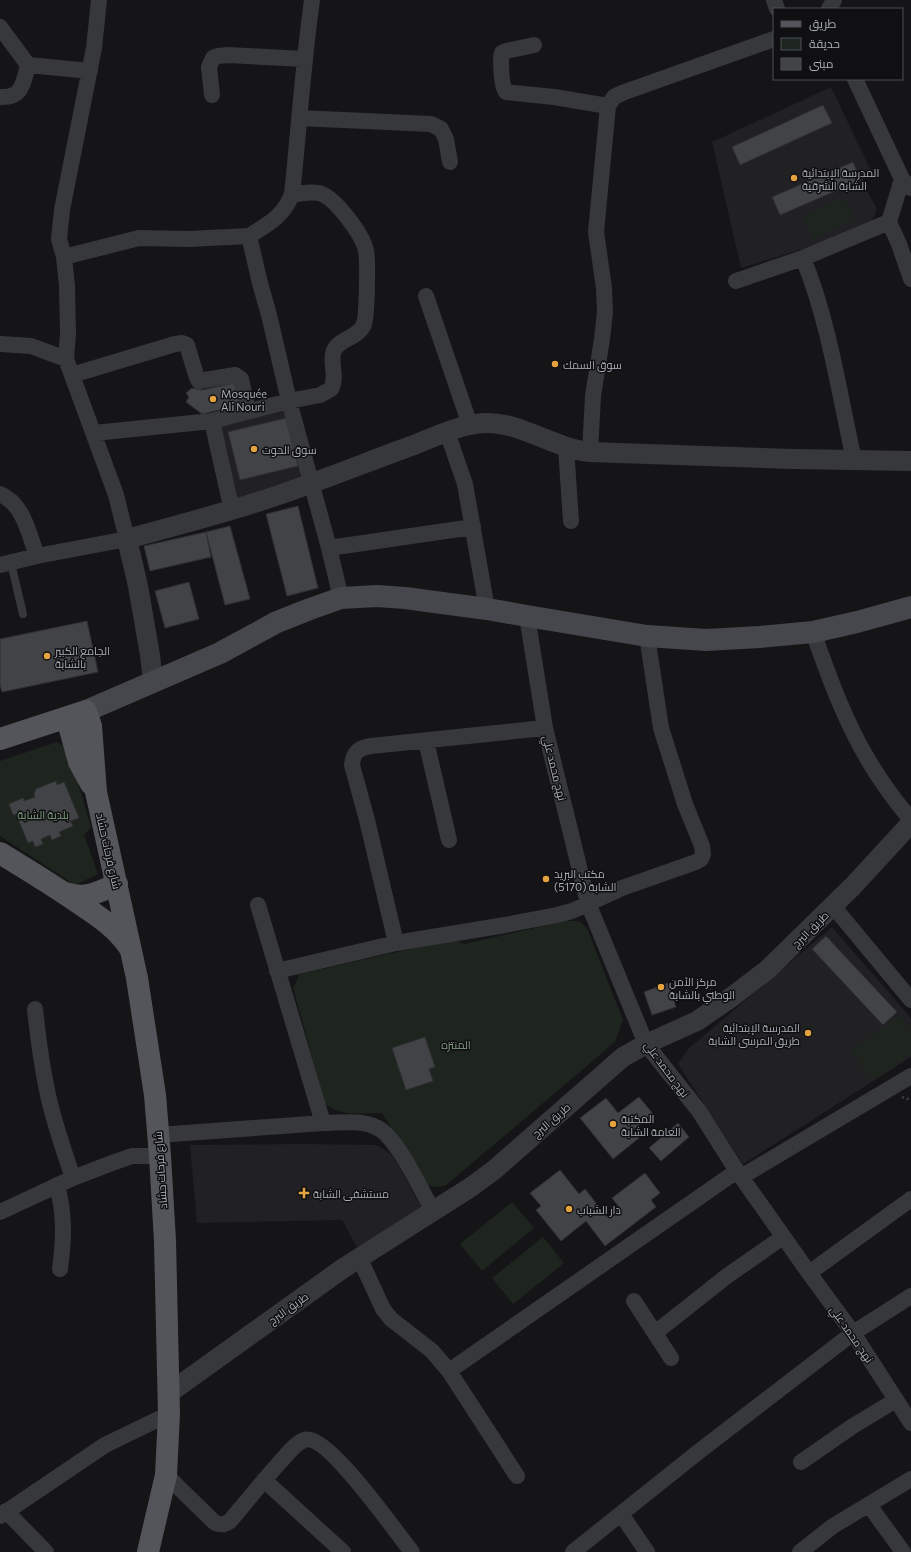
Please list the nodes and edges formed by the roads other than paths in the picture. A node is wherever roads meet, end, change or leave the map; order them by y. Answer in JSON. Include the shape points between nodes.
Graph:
{"nodes":[{"id":1,"x":99,"y":0,"type":"edge"},
{"id":2,"x":312,"y":0,"type":"edge"},
{"id":3,"x":0,"y":27,"type":"edge"},
{"id":4,"x":773,"y":39,"type":"edge"},
{"id":5,"x":534,"y":45,"type":"dead end"},
{"id":6,"x":304,"y":59,"type":"junction"},
{"id":7,"x":28,"y":65,"type":"junction"},
{"id":8,"x":90,"y":71,"type":"junction"},
{"id":9,"x":855,"y":80,"type":"edge"},
{"id":10,"x":212,"y":95,"type":"dead end"},
{"id":11,"x":0,"y":97,"type":"edge"},
{"id":12,"x":608,"y":106,"type":"junction"},
{"id":13,"x":300,"y":118,"type":"junction"},
{"id":14,"x":450,"y":162,"type":"dead end"},
{"id":15,"x":907,"y":184,"type":"edge"},
{"id":16,"x":292,"y":194,"type":"junction"},
{"id":17,"x":889,"y":222,"type":"junction"},
{"id":18,"x":249,"y":236,"type":"junction"},
{"id":19,"x":64,"y":257,"type":"junction"},
{"id":20,"x":803,"y":258,"type":"junction"},
{"id":21,"x":911,"y":279,"type":"edge"},
{"id":22,"x":736,"y":281,"type":"dead end"},
{"id":23,"x":426,"y":296,"type":"dead end"},
{"id":24,"x":0,"y":344,"type":"edge"},
{"id":25,"x":66,"y":359,"type":"junction"},
{"id":26,"x":72,"y":375,"type":"junction"},
{"id":27,"x":289,"y":401,"type":"junction"},
{"id":28,"x":248,"y":410,"type":"junction"},
{"id":29,"x":212,"y":421,"type":"junction"},
{"id":30,"x":470,"y":425,"type":"junction"},
{"id":31,"x":447,"y":432,"type":"junction"},
{"id":32,"x":94,"y":433,"type":"junction"},
{"id":33,"x":566,"y":447,"type":"junction"},
{"id":34,"x":590,"y":452,"type":"junction"},
{"id":35,"x":854,"y":460,"type":"junction"},
{"id":36,"x":911,"y":461,"type":"edge"},
{"id":37,"x":311,"y":484,"type":"junction"},
{"id":38,"x":0,"y":494,"type":"edge"},
{"id":39,"x":232,"y":511,"type":"junction"},
{"id":40,"x":571,"y":521,"type":"dead end"},
{"id":41,"x":473,"y":526,"type":"junction"},
{"id":42,"x":127,"y":539,"type":"junction"},
{"id":43,"x":329,"y":548,"type":"junction"},
{"id":44,"x":37,"y":556,"type":"junction"},
{"id":45,"x":5,"y":564,"type":"edge"},
{"id":46,"x":341,"y":598,"type":"junction"},
{"id":47,"x":911,"y":607,"type":"edge"},
{"id":48,"x":487,"y":608,"type":"junction"},
{"id":49,"x":23,"y":614,"type":"dead end"},
{"id":50,"x":527,"y":616,"type":"junction"},
{"id":51,"x":813,"y":632,"type":"junction"},
{"id":52,"x":647,"y":636,"type":"junction"},
{"id":53,"x":153,"y":681,"type":"junction"},
{"id":54,"x":77,"y":715,"type":"junction"},
{"id":55,"x":545,"y":728,"type":"junction"},
{"id":56,"x":0,"y":739,"type":"edge"},
{"id":57,"x":426,"y":741,"type":"junction"},
{"id":58,"x":911,"y":822,"type":"edge"},
{"id":59,"x":449,"y":840,"type":"dead end"},
{"id":60,"x":0,"y":853,"type":"edge"},
{"id":61,"x":117,"y":884,"type":"junction"},
{"id":62,"x":65,"y":892,"type":"junction"},
{"id":63,"x":588,"y":904,"type":"junction"},
{"id":64,"x":258,"y":905,"type":"dead end"},
{"id":65,"x":833,"y":906,"type":"junction"},
{"id":66,"x":396,"y":943,"type":"junction"},
{"id":67,"x":130,"y":949,"type":"junction"},
{"id":68,"x":277,"y":971,"type":"junction"},
{"id":69,"x":911,"y":1000,"type":"edge"},
{"id":70,"x":34,"y":1009,"type":"dead end"},
{"id":71,"x":646,"y":1044,"type":"junction"},
{"id":72,"x":911,"y":1076,"type":"edge"},
{"id":73,"x":323,"y":1123,"type":"junction"},
{"id":74,"x":159,"y":1145,"type":"junction"},
{"id":75,"x":739,"y":1174,"type":"junction"},
{"id":76,"x":73,"y":1178,"type":"junction"},
{"id":77,"x":57,"y":1185,"type":"junction"},
{"id":78,"x":911,"y":1199,"type":"edge"},
{"id":79,"x":433,"y":1211,"type":"junction"},
{"id":80,"x":0,"y":1212,"type":"edge"},
{"id":81,"x":783,"y":1237,"type":"junction"},
{"id":82,"x":359,"y":1257,"type":"junction"},
{"id":83,"x":60,"y":1269,"type":"dead end"},
{"id":84,"x":809,"y":1273,"type":"junction"},
{"id":85,"x":911,"y":1296,"type":"edge"},
{"id":86,"x":634,"y":1301,"type":"dead end"},
{"id":87,"x":655,"y":1333,"type":"junction"},
{"id":88,"x":853,"y":1333,"type":"junction"},
{"id":89,"x":671,"y":1358,"type":"dead end"},
{"id":90,"x":450,"y":1371,"type":"junction"},
{"id":91,"x":896,"y":1400,"type":"junction"},
{"id":92,"x":169,"y":1404,"type":"junction"},
{"id":93,"x":911,"y":1423,"type":"edge"},
{"id":94,"x":801,"y":1462,"type":"dead end"},
{"id":95,"x":166,"y":1475,"type":"junction"},
{"id":96,"x":516,"y":1476,"type":"dead end"},
{"id":97,"x":911,"y":1479,"type":"edge"},
{"id":98,"x":264,"y":1480,"type":"junction"},
{"id":99,"x":869,"y":1505,"type":"junction"},
{"id":100,"x":3,"y":1514,"type":"edge"},
{"id":101,"x":621,"y":1514,"type":"junction"},
{"id":102,"x":46,"y":1552,"type":"edge"},
{"id":103,"x":148,"y":1552,"type":"edge"},
{"id":104,"x":343,"y":1552,"type":"edge"},
{"id":105,"x":412,"y":1552,"type":"edge"},
{"id":106,"x":573,"y":1552,"type":"edge"},
{"id":107,"x":647,"y":1552,"type":"edge"},
{"id":108,"x":800,"y":1552,"type":"edge"},
{"id":109,"x":903,"y":1552,"type":"edge"}],
"edges":[{"from":1,"to":8,"type":"street"},
{"from":2,"to":6,"type":"street"},
{"from":3,"to":7,"type":"street"},
{"from":4,"to":12,"type":"street","via":[[614,97]]},
{"from":5,"to":12,"type":"street","via":[[502,53],[503,87],[506,92]]},
{"from":6,"to":10,"type":"street","via":[[218,56],[210,62]]},
{"from":6,"to":13,"type":"street"},
{"from":7,"to":8,"type":"street"},
{"from":7,"to":11,"type":"street","via":[[17,94]]},
{"from":8,"to":19,"type":"street","via":[[60,221],[59,239]]},
{"from":9,"to":15,"type":"street"},
{"from":12,"to":34,"type":"street","via":[[596,232],[605,312],[593,396]]},
{"from":13,"to":14,"type":"street","via":[[431,124],[441,129],[446,138]]},
{"from":13,"to":16,"type":"street"},
{"from":15,"to":17,"type":"street"},
{"from":16,"to":18,"type":"street","via":[[281,214]]},
{"from":16,"to":27,"type":"street","via":[[320,193],[342,211],[363,241],[367,262],[364,324],[357,333],[334,351],[332,389],[320,395]]},
{"from":17,"to":20,"type":"street"},
{"from":17,"to":21,"type":"street"},
{"from":18,"to":19,"type":"street","via":[[139,238]]},
{"from":18,"to":27,"type":"street"},
{"from":19,"to":25,"type":"street","via":[[68,310]]},
{"from":20,"to":22,"type":"street"},
{"from":20,"to":35,"type":"street","via":[[811,277],[833,361]]},
{"from":23,"to":30,"type":"street"},
{"from":24,"to":25,"type":"street","via":[[31,346]]},
{"from":25,"to":26,"type":"street"},
{"from":26,"to":28,"type":"street","via":[[182,343],[187,345],[200,381],[235,374],[241,379]]},
{"from":26,"to":32,"type":"street"},
{"from":27,"to":28,"type":"street"},
{"from":27,"to":37,"type":"street"},
{"from":28,"to":29,"type":"street"},
{"from":29,"to":32,"type":"street"},
{"from":29,"to":39,"type":"street"},
{"from":30,"to":31,"type":"street"},
{"from":30,"to":33,"type":"street","via":[[508,425]]},
{"from":31,"to":37,"type":"street"},
{"from":31,"to":41,"type":"street","via":[[465,484]]},
{"from":32,"to":42,"type":"street","via":[[116,495]]},
{"from":33,"to":34,"type":"street"},
{"from":33,"to":40,"type":"street"},
{"from":34,"to":35,"type":"street"},
{"from":35,"to":36,"type":"street"},
{"from":37,"to":39,"type":"street"},
{"from":37,"to":43,"type":"street"},
{"from":38,"to":44,"type":"street","via":[[14,503],[21,514]]},
{"from":39,"to":42,"type":"street"},
{"from":41,"to":43,"type":"street"},
{"from":41,"to":48,"type":"street"},
{"from":42,"to":44,"type":"street"},
{"from":42,"to":53,"type":"street","via":[[138,586]]},
{"from":43,"to":46,"type":"street"},
{"from":44,"to":45,"type":"street"},
{"from":45,"to":49,"type":"lane"},
{"from":46,"to":48,"type":"main road","via":[[377,596]]},
{"from":46,"to":53,"type":"main road","via":[[277,622],[220,653]]},
{"from":47,"to":51,"type":"main road"},
{"from":48,"to":50,"type":"main road"},
{"from":50,"to":52,"type":"main road"},
{"from":50,"to":55,"type":"street","name":"نهج محمد علي"},
{"from":51,"to":52,"type":"main road","via":[[706,640]]},
{"from":51,"to":58,"type":"street","via":[[856,738],[883,784]]},
{"from":52,"to":63,"type":"street","via":[[661,728],[703,854],[696,862],[622,888]]},
{"from":53,"to":54,"type":"main road"},
{"from":54,"to":56,"type":"main road"},
{"from":54,"to":61,"type":"main road","name":"شارع فرحات حشاد","via":[[79,762],[96,792]]},
{"from":55,"to":57,"type":"street"},
{"from":55,"to":63,"type":"street","name":"نهج محمد علي"},
{"from":57,"to":59,"type":"street"},
{"from":57,"to":66,"type":"street","via":[[363,748],[353,756],[352,765]]},
{"from":58,"to":65,"type":"street","name":"طريق البرج"},
{"from":60,"to":62,"type":"main road"},
{"from":61,"to":62,"type":"main road","via":[[86,896]]},
{"from":61,"to":67,"type":"main road","name":"شارع فرحات حشاد"},
{"from":62,"to":67,"type":"main road","via":[[112,926]]},
{"from":63,"to":66,"type":"street","via":[[572,911],[532,920]]},
{"from":63,"to":71,"type":"street","name":"نهج محمد علي"},
{"from":64,"to":68,"type":"street"},
{"from":65,"to":69,"type":"street"},
{"from":65,"to":71,"type":"street","name":"طريق البرج","via":[[767,970],[729,999],[697,1021]]},
{"from":66,"to":68,"type":"street"},
{"from":67,"to":74,"type":"main road","name":"شارع فرحات حشاد","via":[[146,1033]]},
{"from":68,"to":73,"type":"street"},
{"from":70,"to":76,"type":"street","via":[[48,1096]]},
{"from":71,"to":75,"type":"street","name":"نهج محمد علي","via":[[699,1111]]},
{"from":71,"to":79,"type":"street","name":"طريق البرج","via":[[612,1066],[494,1170]]},
{"from":72,"to":75,"type":"street"},
{"from":73,"to":74,"type":"street"},
{"from":73,"to":79,"type":"street","via":[[365,1124],[377,1127],[387,1134]]},
{"from":74,"to":76,"type":"street"},
{"from":74,"to":92,"type":"main road","name":"شارع فرحات حشاد","via":[[165,1241]]},
{"from":75,"to":81,"type":"street","name":"نهج محمد علي"},
{"from":75,"to":90,"type":"street"},
{"from":76,"to":77,"type":"street"},
{"from":77,"to":80,"type":"street"},
{"from":77,"to":83,"type":"street","via":[[64,1219]]},
{"from":78,"to":84,"type":"street"},
{"from":79,"to":82,"type":"street","name":"طريق البرج"},
{"from":81,"to":84,"type":"street","name":"نهج محمد علي"},
{"from":81,"to":87,"type":"street","via":[[727,1276]]},
{"from":82,"to":90,"type":"street","via":[[383,1309],[391,1319],[432,1351]]},
{"from":82,"to":92,"type":"street","name":"طريق البرج"},
{"from":84,"to":88,"type":"street","name":"نهج محمد علي"},
{"from":85,"to":88,"type":"street"},
{"from":86,"to":87,"type":"street"},
{"from":87,"to":89,"type":"street"},
{"from":88,"to":91,"type":"street","name":"نهج محمد علي"},
{"from":88,"to":101,"type":"street"},
{"from":90,"to":96,"type":"street"},
{"from":91,"to":93,"type":"street","name":"نهج محمد علي"},
{"from":91,"to":94,"type":"street"},
{"from":92,"to":95,"type":"main road","name":"شارع فرحات حشاد"},
{"from":92,"to":100,"type":"street"},
{"from":95,"to":98,"type":"street","via":[[213,1522],[222,1525],[230,1521]]},
{"from":95,"to":103,"type":"main road","name":"شارع فرحات حشاد"},
{"from":97,"to":99,"type":"street"},
{"from":98,"to":104,"type":"street"},
{"from":98,"to":105,"type":"street","via":[[300,1442],[309,1439],[317,1442],[356,1480]]},
{"from":99,"to":108,"type":"street","via":[[833,1526]]},
{"from":99,"to":109,"type":"street"},
{"from":100,"to":102,"type":"street"},
{"from":101,"to":106,"type":"street"},
{"from":101,"to":107,"type":"street"}]}
